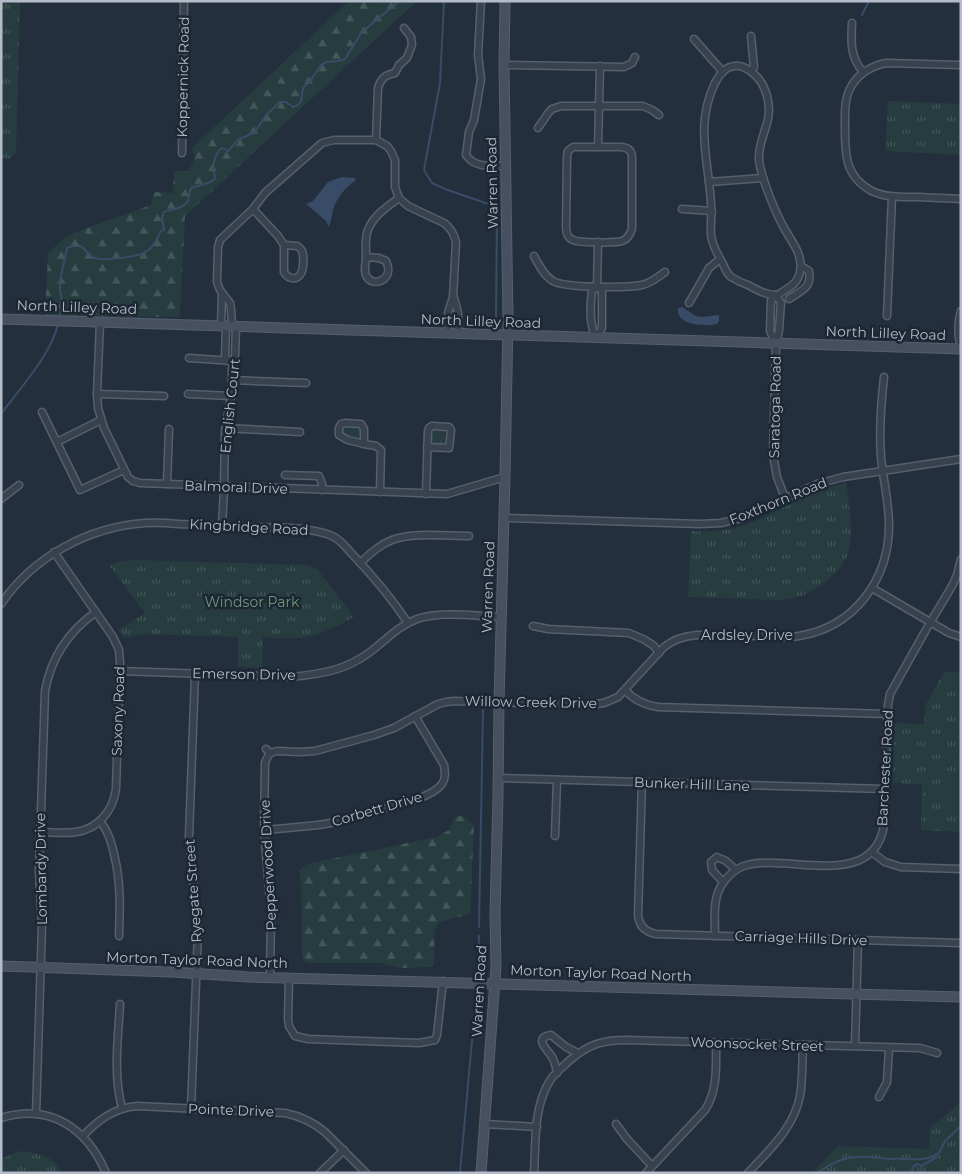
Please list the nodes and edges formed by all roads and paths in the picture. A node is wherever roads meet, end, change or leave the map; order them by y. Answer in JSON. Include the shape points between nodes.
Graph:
{"nodes":[{"id":1,"x":184,"y":1,"type":"edge"},
{"id":2,"x":481,"y":1,"type":"edge"},
{"id":3,"x":505,"y":1,"type":"edge"},
{"id":4,"x":852,"y":23,"type":"dead end"},
{"id":5,"x":404,"y":28,"type":"dead end"},
{"id":6,"x":752,"y":36,"type":"dead end"},
{"id":7,"x":694,"y":39,"type":"dead end"},
{"id":8,"x":635,"y":57,"type":"dead end"},
{"id":9,"x":504,"y":65,"type":"junction"},
{"id":10,"x":961,"y":65,"type":"edge"},
{"id":11,"x":600,"y":66,"type":"junction"},
{"id":12,"x":723,"y":72,"type":"junction"},
{"id":13,"x":751,"y":72,"type":"junction"},
{"id":14,"x":863,"y":72,"type":"junction"},
{"id":15,"x":599,"y":105,"type":"junction"},
{"id":16,"x":659,"y":115,"type":"dead end"},
{"id":17,"x":538,"y":128,"type":"dead end"},
{"id":18,"x":376,"y":140,"type":"junction"},
{"id":19,"x":598,"y":147,"type":"junction"},
{"id":20,"x":182,"y":153,"type":"dead end"},
{"id":21,"x":506,"y":166,"type":"junction"},
{"id":22,"x":763,"y":178,"type":"junction"},
{"id":23,"x":709,"y":182,"type":"junction"},
{"id":24,"x":892,"y":196,"type":"junction"},
{"id":25,"x":399,"y":198,"type":"junction"},
{"id":26,"x":961,"y":198,"type":"edge"},
{"id":27,"x":253,"y":209,"type":"junction"},
{"id":28,"x":682,"y":210,"type":"dead end"},
{"id":29,"x":712,"y":211,"type":"junction"},
{"id":30,"x":598,"y":242,"type":"junction"},
{"id":31,"x":284,"y":245,"type":"junction"},
{"id":32,"x":534,"y":256,"type":"dead end"},
{"id":33,"x":366,"y":257,"type":"junction"},
{"id":34,"x":720,"y":259,"type":"junction"},
{"id":35,"x":800,"y":266,"type":"junction"},
{"id":36,"x":665,"y":272,"type":"dead end"},
{"id":37,"x":597,"y":287,"type":"junction"},
{"id":38,"x":222,"y":293,"type":"junction"},
{"id":39,"x":776,"y":295,"type":"junction"},
{"id":40,"x":453,"y":297,"type":"junction"},
{"id":41,"x":789,"y":298,"type":"dead end"},
{"id":42,"x":689,"y":303,"type":"dead end"},
{"id":43,"x":961,"y":310,"type":"edge"},
{"id":44,"x":887,"y":316,"type":"dead end"},
{"id":45,"x":1,"y":319,"type":"edge"},
{"id":46,"x":100,"y":322,"type":"junction"},
{"id":47,"x":229,"y":326,"type":"junction"},
{"id":48,"x":448,"y":333,"type":"junction"},
{"id":49,"x":458,"y":334,"type":"junction"},
{"id":50,"x":508,"y":335,"type":"junction"},
{"id":51,"x":596,"y":338,"type":"junction"},
{"id":52,"x":776,"y":344,"type":"junction"},
{"id":53,"x":961,"y":345,"type":"edge"},
{"id":54,"x":961,"y":350,"type":"edge"},
{"id":55,"x":189,"y":358,"type":"dead end"},
{"id":56,"x":231,"y":360,"type":"junction"},
{"id":57,"x":884,"y":377,"type":"dead end"},
{"id":58,"x":232,"y":380,"type":"junction"},
{"id":59,"x":306,"y":383,"type":"dead end"},
{"id":60,"x":97,"y":394,"type":"junction"},
{"id":61,"x":188,"y":394,"type":"dead end"},
{"id":62,"x":164,"y":396,"type":"dead end"},
{"id":63,"x":231,"y":396,"type":"junction"},
{"id":64,"x":42,"y":412,"type":"dead end"},
{"id":65,"x":101,"y":420,"type":"junction"},
{"id":66,"x":226,"y":428,"type":"junction"},
{"id":67,"x":169,"y":429,"type":"dead end"},
{"id":68,"x":300,"y":432,"type":"dead end"},
{"id":69,"x":57,"y":442,"type":"junction"},
{"id":70,"x":364,"y":444,"type":"dead end"},
{"id":71,"x":427,"y":447,"type":"junction"},
{"id":72,"x":961,"y":459,"type":"edge"},
{"id":73,"x":124,"y":470,"type":"junction"},
{"id":74,"x":882,"y":470,"type":"junction"},
{"id":75,"x":285,"y":475,"type":"dead end"},
{"id":76,"x":505,"y":477,"type":"junction"},
{"id":77,"x":167,"y":484,"type":"junction"},
{"id":78,"x":19,"y":485,"type":"dead end"},
{"id":79,"x":224,"y":488,"type":"junction"},
{"id":80,"x":322,"y":490,"type":"junction"},
{"id":81,"x":380,"y":492,"type":"junction"},
{"id":82,"x":426,"y":494,"type":"junction"},
{"id":83,"x":785,"y":498,"type":"junction"},
{"id":84,"x":1,"y":499,"type":"edge"},
{"id":85,"x":504,"y":518,"type":"junction"},
{"id":86,"x":222,"y":525,"type":"junction"},
{"id":87,"x":469,"y":536,"type":"dead end"},
{"id":88,"x":54,"y":552,"type":"junction"},
{"id":89,"x":961,"y":559,"type":"edge"},
{"id":90,"x":360,"y":563,"type":"junction"},
{"id":91,"x":872,"y":588,"type":"junction"},
{"id":92,"x":3,"y":596,"type":"edge"},
{"id":93,"x":1,"y":604,"type":"edge"},
{"id":94,"x":96,"y":612,"type":"junction"},
{"id":95,"x":501,"y":617,"type":"junction"},
{"id":96,"x":930,"y":622,"type":"junction"},
{"id":97,"x":408,"y":623,"type":"junction"},
{"id":98,"x":533,"y":626,"type":"dead end"},
{"id":99,"x":961,"y":637,"type":"edge"},
{"id":100,"x":659,"y":653,"type":"junction"},
{"id":101,"x":120,"y":671,"type":"junction"},
{"id":102,"x":195,"y":674,"type":"junction"},
{"id":103,"x":625,"y":690,"type":"junction"},
{"id":104,"x":499,"y":703,"type":"junction"},
{"id":105,"x":888,"y":714,"type":"junction"},
{"id":106,"x":415,"y":716,"type":"junction"},
{"id":107,"x":268,"y":751,"type":"joint"},
{"id":108,"x":498,"y":778,"type":"junction"},
{"id":109,"x":557,"y":780,"type":"junction"},
{"id":110,"x":642,"y":782,"type":"junction"},
{"id":111,"x":885,"y":789,"type":"junction"},
{"id":112,"x":100,"y":821,"type":"junction"},
{"id":113,"x":264,"y":830,"type":"junction"},
{"id":114,"x":40,"y":832,"type":"junction"},
{"id":115,"x":555,"y":836,"type":"dead end"},
{"id":116,"x":872,"y":852,"type":"junction"},
{"id":117,"x":961,"y":869,"type":"edge"},
{"id":118,"x":736,"y":870,"type":"junction"},
{"id":119,"x":723,"y":882,"type":"junction"},
{"id":120,"x":119,"y":936,"type":"dead end"},
{"id":121,"x":715,"y":936,"type":"junction"},
{"id":122,"x":858,"y":940,"type":"junction"},
{"id":123,"x":961,"y":943,"type":"edge"},
{"id":124,"x":1,"y":966,"type":"edge"},
{"id":125,"x":41,"y":967,"type":"junction"},
{"id":126,"x":196,"y":973,"type":"junction"},
{"id":127,"x":270,"y":977,"type":"junction"},
{"id":128,"x":289,"y":978,"type":"junction"},
{"id":129,"x":443,"y":981,"type":"junction"},
{"id":130,"x":495,"y":983,"type":"junction"},
{"id":131,"x":856,"y":995,"type":"junction"},
{"id":132,"x":961,"y":997,"type":"edge"},
{"id":133,"x":120,"y":1004,"type":"dead end"},
{"id":134,"x":716,"y":1043,"type":"junction"},
{"id":135,"x":802,"y":1045,"type":"junction"},
{"id":136,"x":855,"y":1046,"type":"junction"},
{"id":137,"x":889,"y":1048,"type":"junction"},
{"id":138,"x":578,"y":1053,"type":"junction"},
{"id":139,"x":937,"y":1053,"type":"dead end"},
{"id":140,"x":557,"y":1073,"type":"junction"},
{"id":141,"x":879,"y":1097,"type":"dead end"},
{"id":142,"x":122,"y":1108,"type":"junction"},
{"id":143,"x":191,"y":1108,"type":"junction"},
{"id":144,"x":36,"y":1114,"type":"junction"},
{"id":145,"x":1,"y":1118,"type":"edge"},
{"id":146,"x":485,"y":1124,"type":"junction"},
{"id":147,"x":616,"y":1124,"type":"dead end"},
{"id":148,"x":537,"y":1127,"type":"junction"},
{"id":149,"x":83,"y":1136,"type":"junction"},
{"id":150,"x":344,"y":1150,"type":"junction"},
{"id":151,"x":652,"y":1166,"type":"junction"},
{"id":152,"x":106,"y":1173,"type":"edge"},
{"id":153,"x":320,"y":1173,"type":"edge"},
{"id":154,"x":366,"y":1173,"type":"edge"},
{"id":155,"x":480,"y":1173,"type":"edge"},
{"id":156,"x":534,"y":1173,"type":"edge"},
{"id":157,"x":646,"y":1173,"type":"edge"},
{"id":158,"x":748,"y":1173,"type":"edge"}],
"edges":[{"from":1,"to":20,"type":"street","name":"Koppernick Road"},
{"from":2,"to":21,"type":"street","via":[[478,55],[481,79],[466,155],[469,160],[482,165]]},
{"from":3,"to":9,"type":"street","name":"Warren Road"},
{"from":4,"to":14,"type":"street","via":[[852,52]]},
{"from":5,"to":18,"type":"street","via":[[411,37],[412,45],[408,58],[395,73],[383,77],[379,83]]},
{"from":6,"to":13,"type":"street","via":[[754,67]]},
{"from":7,"to":12,"type":"street"},
{"from":8,"to":11,"type":"street","via":[[627,66]]},
{"from":9,"to":11,"type":"street"},
{"from":9,"to":21,"type":"street","name":"Warren Road"},
{"from":10,"to":14,"type":"street","via":[[886,63]]},
{"from":11,"to":15,"type":"street"},
{"from":12,"to":13,"type":"street","via":[[736,66]]},
{"from":12,"to":23,"type":"street","via":[[710,95],[704,122]]},
{"from":13,"to":22,"type":"street","via":[[763,84],[768,103],[768,119],[759,153]]},
{"from":14,"to":24,"type":"street","via":[[852,84],[846,100],[846,159],[863,186],[877,194]]},
{"from":15,"to":16,"type":"street","via":[[643,106]]},
{"from":15,"to":17,"type":"street","via":[[557,107],[549,112]]},
{"from":15,"to":19,"type":"street"},
{"from":18,"to":25,"type":"street","via":[[387,146],[394,157],[395,187]]},
{"from":18,"to":27,"type":"street","via":[[322,143],[265,193]]},
{"from":19,"to":30,"type":"street","via":[[573,147],[567,154],[566,231],[571,239],[578,242]]},
{"from":19,"to":30,"type":"street","via":[[625,148],[630,150],[632,158],[632,231],[622,242]]},
{"from":21,"to":50,"type":"street","name":"Warren Road"},
{"from":22,"to":23,"type":"street"},
{"from":22,"to":35,"type":"street","via":[[777,215],[798,251]]},
{"from":23,"to":29,"type":"street"},
{"from":24,"to":26,"type":"street"},
{"from":24,"to":44,"type":"street"},
{"from":25,"to":33,"type":"street","via":[[371,223],[366,236]]},
{"from":25,"to":40,"type":"street","via":[[408,206],[444,222],[453,232],[456,242]]},
{"from":27,"to":31,"type":"street"},
{"from":27,"to":38,"type":"street","via":[[223,236],[219,244],[217,282]]},
{"from":28,"to":29,"type":"street"},
{"from":29,"to":34,"type":"street","via":[[712,241]]},
{"from":30,"to":37,"type":"street"},
{"from":31,"to":31,"type":"street","via":[[284,272],[289,278],[296,278],[301,274],[302,250],[297,246]]},
{"from":32,"to":37,"type":"street","via":[[552,281]]},
{"from":33,"to":33,"type":"street","via":[[365,272],[370,280],[381,281],[388,276],[386,260]]},
{"from":34,"to":39,"type":"street","via":[[730,276]]},
{"from":34,"to":42,"type":"street","via":[[709,268]]},
{"from":35,"to":39,"type":"street","via":[[794,284]]},
{"from":35,"to":41,"type":"street","via":[[808,271],[808,286]]},
{"from":36,"to":37,"type":"street","via":[[643,285]]},
{"from":37,"to":51,"type":"street","via":[[592,291],[591,328]]},
{"from":37,"to":51,"type":"street","via":[[602,291],[602,328]]},
{"from":38,"to":47,"type":"street"},
{"from":38,"to":47,"type":"street","via":[[230,303]]},
{"from":39,"to":52,"type":"street","via":[[781,303]]},
{"from":39,"to":52,"type":"street","via":[[771,300],[770,332]]},
{"from":40,"to":48,"type":"street","via":[[448,312]]},
{"from":40,"to":49,"type":"street","via":[[458,313]]},
{"from":43,"to":53,"type":"street","via":[[958,338]]},
{"from":45,"to":46,"type":"street","name":"North Lilley Road"},
{"from":46,"to":47,"type":"street","name":"North Lilley Road"},
{"from":46,"to":60,"type":"street"},
{"from":47,"to":48,"type":"street","name":"North Lilley Road"},
{"from":47,"to":56,"type":"street","name":"English Court"},
{"from":47,"to":56,"type":"street","via":[[225,356]]},
{"from":48,"to":49,"type":"street","name":"North Lilley Road"},
{"from":49,"to":50,"type":"street","name":"North Lilley Road"},
{"from":50,"to":51,"type":"street","name":"North Lilley Road"},
{"from":50,"to":76,"type":"street","name":"Warren Road"},
{"from":51,"to":52,"type":"street","name":"North Lilley Road"},
{"from":52,"to":54,"type":"street","name":"North Lilley Road"},
{"from":52,"to":83,"type":"street","name":"Saratoga Road","via":[[773,455]]},
{"from":55,"to":56,"type":"street"},
{"from":56,"to":58,"type":"street","name":"English Court"},
{"from":57,"to":74,"type":"street","name":"Ardsley Drive","via":[[880,442]]},
{"from":58,"to":59,"type":"street"},
{"from":58,"to":63,"type":"street","name":"English Court"},
{"from":60,"to":62,"type":"street"},
{"from":60,"to":65,"type":"street"},
{"from":61,"to":63,"type":"street"},
{"from":63,"to":66,"type":"street","name":"English Court"},
{"from":64,"to":69,"type":"street"},
{"from":65,"to":69,"type":"street"},
{"from":65,"to":73,"type":"street"},
{"from":66,"to":68,"type":"street"},
{"from":66,"to":79,"type":"street","name":"English Court"},
{"from":67,"to":77,"type":"street"},
{"from":69,"to":73,"type":"street","via":[[80,490]]},
{"from":70,"to":81,"type":"street","via":[[381,450]]},
{"from":71,"to":71,"type":"street","via":[[429,428],[449,427],[449,448]]},
{"from":71,"to":82,"type":"street"},
{"from":72,"to":74,"type":"street","name":"Foxthorn Road"},
{"from":73,"to":77,"type":"street","name":"Balmoral Drive","via":[[137,483]]},
{"from":74,"to":83,"type":"street","name":"Foxthorn Road","via":[[831,479]]},
{"from":74,"to":91,"type":"street","name":"Ardsley Drive","via":[[888,538],[882,566]]},
{"from":75,"to":80,"type":"street","via":[[319,476]]},
{"from":76,"to":82,"type":"street","name":"Balmoral Drive","via":[[447,494]]},
{"from":76,"to":85,"type":"street","name":"Warren Road"},
{"from":77,"to":79,"type":"street","name":"Balmoral Drive"},
{"from":78,"to":84,"type":"street"},
{"from":79,"to":80,"type":"street","name":"Balmoral Drive"},
{"from":79,"to":86,"type":"street","name":"English Court"},
{"from":80,"to":81,"type":"street","name":"Balmoral Drive"},
{"from":81,"to":82,"type":"street","name":"Balmoral Drive"},
{"from":83,"to":85,"type":"street","name":"Foxthorn Road","via":[[742,518],[712,524]]},
{"from":85,"to":95,"type":"street","name":"Warren Road"},
{"from":86,"to":88,"type":"street","name":"Kingbridge Road","via":[[144,523],[104,531]]},
{"from":86,"to":90,"type":"street","name":"Kingbridge Road","via":[[320,532],[340,541]]},
{"from":87,"to":90,"type":"street","via":[[397,538]]},
{"from":88,"to":92,"type":"street","name":"Kingbridge Road"},
{"from":88,"to":94,"type":"street","name":"Saxony Road"},
{"from":89,"to":96,"type":"street","name":"Barchester Road","via":[[952,586]]},
{"from":90,"to":97,"type":"street","name":"Kingbridge Road"},
{"from":91,"to":96,"type":"street"},
{"from":91,"to":100,"type":"street","name":"Ardsley Drive","via":[[847,616],[815,632],[784,637],[690,635],[673,641]]},
{"from":92,"to":93,"type":"street","name":"Kingbridge Road"},
{"from":94,"to":101,"type":"street","name":"Saxony Road","via":[[117,644]]},
{"from":94,"to":114,"type":"street","name":"Lombardy Drive","via":[[65,642],[47,680]]},
{"from":95,"to":97,"type":"street","name":"Emerson Drive","via":[[438,615]]},
{"from":95,"to":104,"type":"street","name":"Warren Road"},
{"from":96,"to":99,"type":"street"},
{"from":96,"to":105,"type":"street","name":"Barchester Road","via":[[892,688]]},
{"from":97,"to":102,"type":"street","name":"Emerson Drive","via":[[360,659],[334,671],[291,677]]},
{"from":98,"to":100,"type":"street","via":[[629,633],[645,640]]},
{"from":100,"to":103,"type":"street","name":"Ardsley Drive"},
{"from":101,"to":102,"type":"street","name":"Emerson Drive"},
{"from":101,"to":112,"type":"street","name":"Saxony Road","via":[[115,796]]},
{"from":102,"to":126,"type":"street","name":"Ryegate Street","via":[[189,837],[198,925]]},
{"from":103,"to":104,"type":"street","name":"Willow Creek Drive","via":[[618,697],[595,705]]},
{"from":103,"to":105,"type":"street","via":[[640,702],[658,707]]},
{"from":104,"to":106,"type":"street","name":"Willow Creek Drive","via":[[446,702]]},
{"from":104,"to":108,"type":"street","name":"Warren Road"},
{"from":105,"to":111,"type":"street","name":"Barchester Road"},
{"from":106,"to":107,"type":"street","name":"Willow Creek Drive","via":[[384,732],[315,751]]},
{"from":106,"to":113,"type":"street","name":"Corbett Drive","via":[[444,766],[444,778],[437,789],[407,802],[336,822]]},
{"from":107,"to":113,"type":"street","name":"Pepperwood Drive"},
{"from":108,"to":109,"type":"street","name":"Bunker Hill Lane"},
{"from":108,"to":130,"type":"street","name":"Warren Road"},
{"from":109,"to":110,"type":"street","name":"Bunker Hill Lane"},
{"from":109,"to":115,"type":"street"},
{"from":110,"to":111,"type":"street","name":"Bunker Hill Lane"},
{"from":110,"to":121,"type":"street","name":"Carriage Hills Drive","via":[[640,923],[656,934]]},
{"from":111,"to":116,"type":"street","name":"Barchester Road","via":[[883,830]]},
{"from":112,"to":114,"type":"street","via":[[77,832]]},
{"from":112,"to":120,"type":"street","via":[[109,835],[119,878]]},
{"from":113,"to":127,"type":"street","name":"Pepperwood Drive","via":[[271,913]]},
{"from":114,"to":125,"type":"street","name":"Lombardy Drive"},
{"from":116,"to":117,"type":"street","via":[[885,862],[901,867]]},
{"from":116,"to":118,"type":"street","via":[[845,865],[761,863]]},
{"from":118,"to":119,"type":"street"},
{"from":118,"to":119,"type":"street","via":[[717,857],[711,862],[712,870]]},
{"from":119,"to":121,"type":"street","via":[[717,897]]},
{"from":121,"to":122,"type":"street","name":"Carriage Hills Drive"},
{"from":122,"to":123,"type":"street","name":"Carriage Hills Drive"},
{"from":122,"to":131,"type":"street"},
{"from":124,"to":125,"type":"street","name":"Morton Taylor Road North"},
{"from":125,"to":126,"type":"street","name":"Morton Taylor Road North"},
{"from":125,"to":144,"type":"street","name":"Lombardy Drive"},
{"from":126,"to":127,"type":"street","name":"Morton Taylor Road North"},
{"from":126,"to":143,"type":"street","name":"Ryegate Street"},
{"from":127,"to":128,"type":"street","name":"Morton Taylor Road North"},
{"from":128,"to":129,"type":"street","name":"Morton Taylor Road North"},
{"from":128,"to":129,"type":"street","via":[[288,1019],[295,1036],[419,1043],[435,1040],[438,1035]]},
{"from":129,"to":130,"type":"street","name":"Morton Taylor Road North"},
{"from":130,"to":131,"type":"street","name":"Morton Taylor Road North"},
{"from":130,"to":146,"type":"street","name":"Warren Road"},
{"from":131,"to":132,"type":"street","name":"Morton Taylor Road North"},
{"from":131,"to":136,"type":"street"},
{"from":133,"to":142,"type":"street","via":[[116,1074]]},
{"from":134,"to":135,"type":"street","name":"Woonsocket Street"},
{"from":134,"to":138,"type":"street","name":"Woonsocket Street","via":[[616,1040]]},
{"from":134,"to":151,"type":"street","via":[[715,1085],[710,1102]]},
{"from":135,"to":136,"type":"street","name":"Woonsocket Street"},
{"from":135,"to":158,"type":"street","via":[[798,1106],[780,1138]]},
{"from":136,"to":137,"type":"street","name":"Woonsocket Street"},
{"from":137,"to":139,"type":"street","name":"Woonsocket Street","via":[[920,1048]]},
{"from":137,"to":141,"type":"street","via":[[887,1082]]},
{"from":138,"to":140,"type":"street"},
{"from":138,"to":140,"type":"street","via":[[550,1035],[544,1038],[543,1046]]},
{"from":140,"to":148,"type":"street","via":[[543,1094]]},
{"from":142,"to":143,"type":"street","name":"Pointe Drive"},
{"from":142,"to":149,"type":"street","name":"Pointe Drive","via":[[103,1118]]},
{"from":143,"to":150,"type":"street","name":"Pointe Drive","via":[[294,1115],[319,1126]]},
{"from":144,"to":145,"type":"street"},
{"from":144,"to":149,"type":"street","via":[[62,1121]]},
{"from":146,"to":148,"type":"street"},
{"from":146,"to":155,"type":"street","name":"Warren Road"},
{"from":147,"to":151,"type":"street"},
{"from":148,"to":156,"type":"street"},
{"from":149,"to":152,"type":"street"},
{"from":150,"to":153,"type":"street"},
{"from":150,"to":154,"type":"street","name":"Pointe Drive"},
{"from":151,"to":157,"type":"street"}]}
